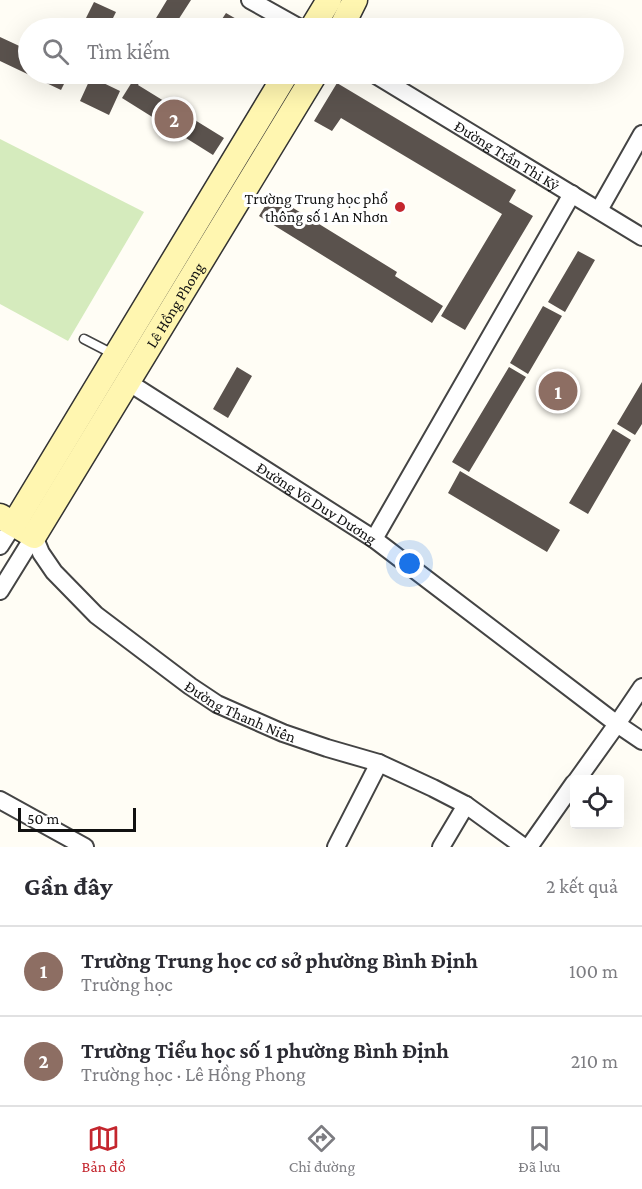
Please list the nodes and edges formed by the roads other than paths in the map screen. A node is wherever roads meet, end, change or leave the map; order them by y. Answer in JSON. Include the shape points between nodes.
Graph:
{"nodes":[{"id":1,"x":250,"y":0,"type":"edge"},
{"id":2,"x":329,"y":0,"type":"edge"},
{"id":3,"x":355,"y":0,"type":"edge"},
{"id":4,"x":282,"y":18,"type":"edge"},
{"id":5,"x":318,"y":18,"type":"edge"},
{"id":6,"x":346,"y":18,"type":"edge"},
{"id":7,"x":280,"y":84,"type":"edge"},
{"id":8,"x":309,"y":84,"type":"edge"},
{"id":9,"x":390,"y":84,"type":"edge"},
{"id":10,"x":266,"y":107,"type":"junction"},
{"id":11,"x":286,"y":120,"type":"junction"},
{"id":12,"x":642,"y":134,"type":"edge"},
{"id":13,"x":572,"y":194,"type":"junction"},
{"id":14,"x":599,"y":210,"type":"junction"},
{"id":15,"x":642,"y":237,"type":"edge"},
{"id":16,"x":132,"y":329,"type":"junction"},
{"id":17,"x":84,"y":339,"type":"dead end"},
{"id":18,"x":153,"y":341,"type":"junction"},
{"id":19,"x":115,"y":356,"type":"junction"},
{"id":20,"x":128,"y":382,"type":"junction"},
{"id":21,"x":16,"y":525,"type":"edge"},
{"id":22,"x":374,"y":539,"type":"junction"},
{"id":23,"x":0,"y":546,"type":"edge"},
{"id":24,"x":0,"y":591,"type":"edge"},
{"id":25,"x":642,"y":687,"type":"edge"},
{"id":26,"x":617,"y":724,"type":"junction"},
{"id":27,"x":642,"y":741,"type":"edge"},
{"id":28,"x":379,"y":763,"type":"junction"},
{"id":29,"x":581,"y":775,"type":"edge"},
{"id":30,"x":570,"y":789,"type":"edge"},
{"id":31,"x":0,"y":800,"type":"edge"},
{"id":32,"x":466,"y":806,"type":"junction"},
{"id":33,"x":85,"y":847,"type":"edge"},
{"id":34,"x":336,"y":847,"type":"edge"},
{"id":35,"x":441,"y":847,"type":"edge"},
{"id":36,"x":524,"y":847,"type":"edge"},
{"id":37,"x":529,"y":847,"type":"edge"}],
"edges":[{"from":1,"to":4,"type":"street"},
{"from":2,"to":5,"type":"main road"},
{"from":3,"to":6,"type":"main road"},
{"from":7,"to":10,"type":"main road","name":"Lê Hồng Phong"},
{"from":8,"to":11,"type":"main road","name":"Lê Hồng Phong"},
{"from":9,"to":13,"type":"street","name":"Đường Trần Thị Kỷ"},
{"from":10,"to":11,"type":"main road"},
{"from":10,"to":16,"type":"main road","name":"Lê Hồng Phong"},
{"from":11,"to":18,"type":"main road","name":"Lê Hồng Phong"},
{"from":12,"to":14,"type":"street"},
{"from":13,"to":14,"type":"street","name":"Đường Trần Thị Kỷ"},
{"from":13,"to":22,"type":"street"},
{"from":14,"to":15,"type":"street","name":"Đường Trần Thị Kỷ"},
{"from":16,"to":18,"type":"main road"},
{"from":16,"to":19,"type":"main road","name":"Lê Hồng Phong"},
{"from":17,"to":19,"type":"lane"},
{"from":18,"to":20,"type":"main road","name":"Lê Hồng Phong"},
{"from":19,"to":21,"type":"main road","name":"Lê Hồng Phong"},
{"from":20,"to":21,"type":"main road","name":"Lê Hồng Phong"},
{"from":20,"to":22,"type":"street","name":"Đường Võ Duy Dương"},
{"from":21,"to":23,"type":"street"},
{"from":21,"to":24,"type":"street"},
{"from":21,"to":28,"type":"street","name":"Đường Thanh Niên","via":[[96,615],[217,704],[283,733]]},
{"from":22,"to":26,"type":"street","name":"Đường Võ Duy Dương"},
{"from":25,"to":26,"type":"street"},
{"from":26,"to":27,"type":"street","name":"Đường Võ Duy Dương"},
{"from":26,"to":29,"type":"street"},
{"from":28,"to":32,"type":"street","name":"Đường Thanh Niên"},
{"from":28,"to":34,"type":"street"},
{"from":30,"to":37,"type":"street"},
{"from":31,"to":33,"type":"street"},
{"from":32,"to":35,"type":"street"},
{"from":32,"to":36,"type":"street","name":"Đường Thanh Niên"}]}
